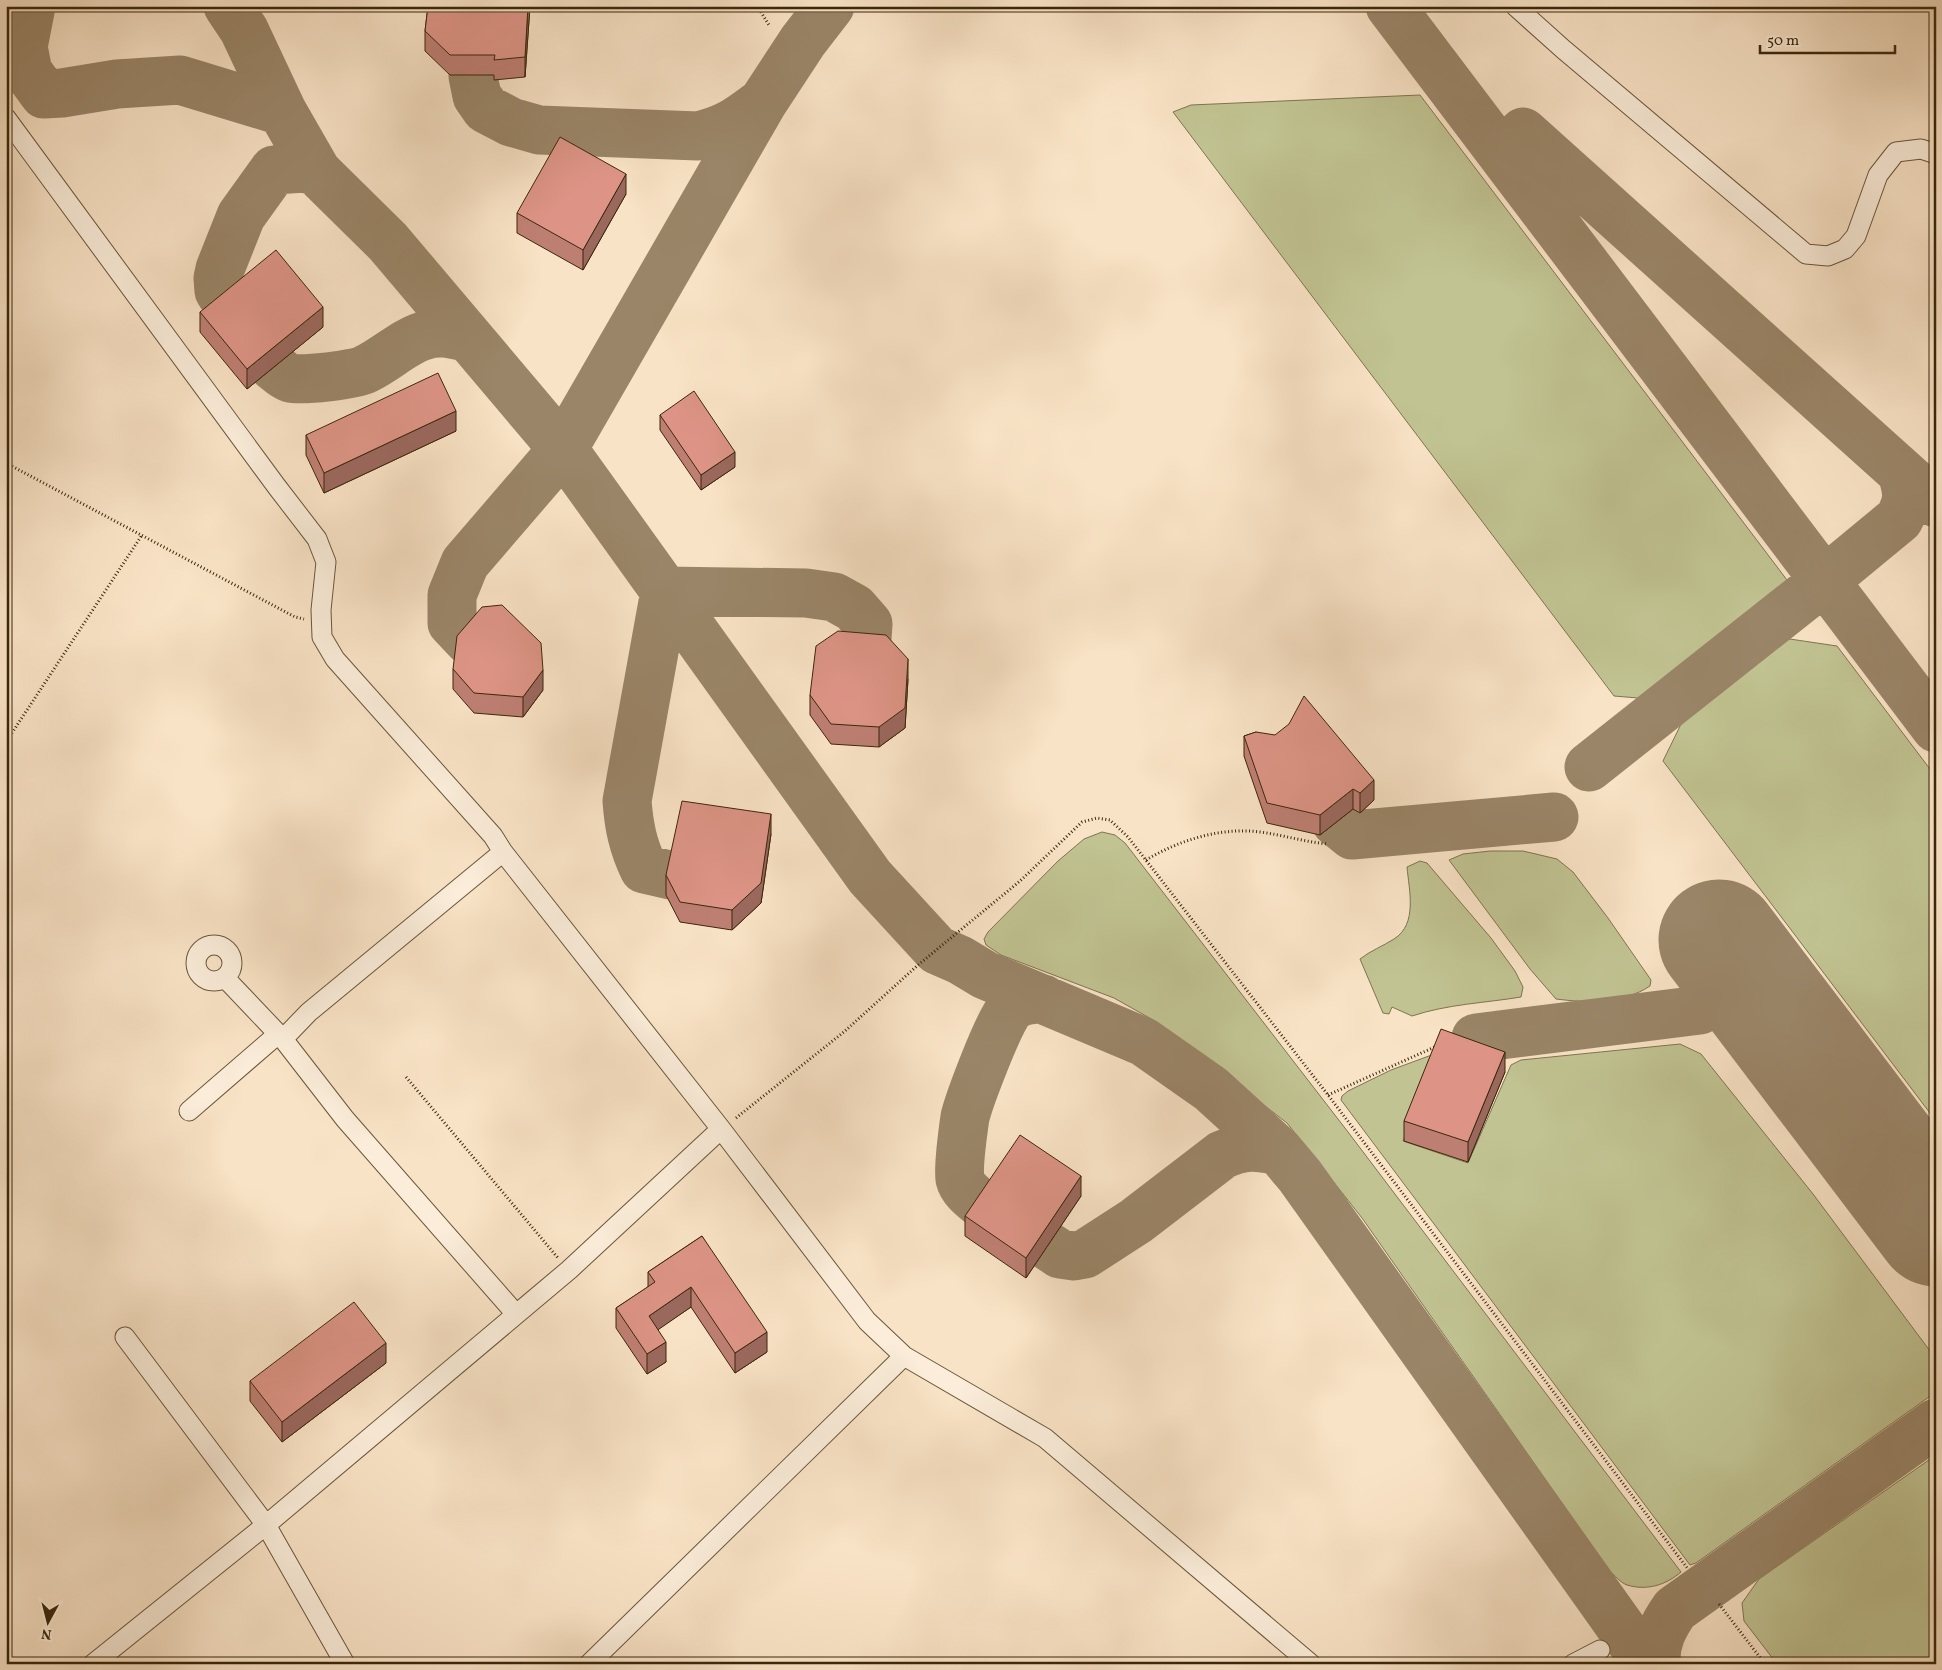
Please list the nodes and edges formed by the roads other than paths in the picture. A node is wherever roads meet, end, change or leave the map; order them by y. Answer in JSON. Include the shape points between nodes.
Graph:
{"nodes":[{"id":1,"x":1515,"y":6,"type":"edge"},
{"id":2,"x":6,"y":118,"type":"edge"},
{"id":3,"x":1936,"y":154,"type":"edge"},
{"id":4,"x":503,"y":852,"type":"junction"},
{"id":5,"x":225,"y":978,"type":"dead end"},
{"id":6,"x":281,"y":1037,"type":"junction"},
{"id":7,"x":189,"y":1111,"type":"dead end"},
{"id":8,"x":721,"y":1129,"type":"junction"},
{"id":9,"x":516,"y":1314,"type":"junction"},
{"id":10,"x":125,"y":1337,"type":"dead end"},
{"id":11,"x":904,"y":1356,"type":"junction"},
{"id":12,"x":266,"y":1525,"type":"junction"},
{"id":13,"x":1600,"y":1650,"type":"dead end"},
{"id":14,"x":93,"y":1664,"type":"edge"},
{"id":15,"x":344,"y":1664,"type":"edge"},
{"id":16,"x":589,"y":1664,"type":"edge"},
{"id":17,"x":1311,"y":1664,"type":"edge"},
{"id":18,"x":1573,"y":1664,"type":"edge"}],
"edges":[{"from":1,"to":3,"type":"lane","via":[[1806,254],[1828,256],[1845,250],[1856,236],[1878,175],[1896,152],[1921,149]]},
{"from":2,"to":4,"type":"lane","via":[[317,539],[326,562],[322,637],[335,658],[493,836]]},
{"from":4,"to":6,"type":"lane"},
{"from":4,"to":8,"type":"lane"},
{"from":5,"to":6,"type":"lane"},
{"from":6,"to":7,"type":"lane"},
{"from":6,"to":9,"type":"lane","via":[[345,1119]]},
{"from":8,"to":9,"type":"lane","via":[[569,1270]]},
{"from":8,"to":11,"type":"lane","via":[[867,1321]]},
{"from":9,"to":12,"type":"lane"},
{"from":10,"to":12,"type":"lane"},
{"from":11,"to":16,"type":"lane"},
{"from":11,"to":17,"type":"lane","via":[[1046,1438]]},
{"from":12,"to":14,"type":"lane"},
{"from":12,"to":15,"type":"lane"},
{"from":13,"to":18,"type":"lane"}]}
